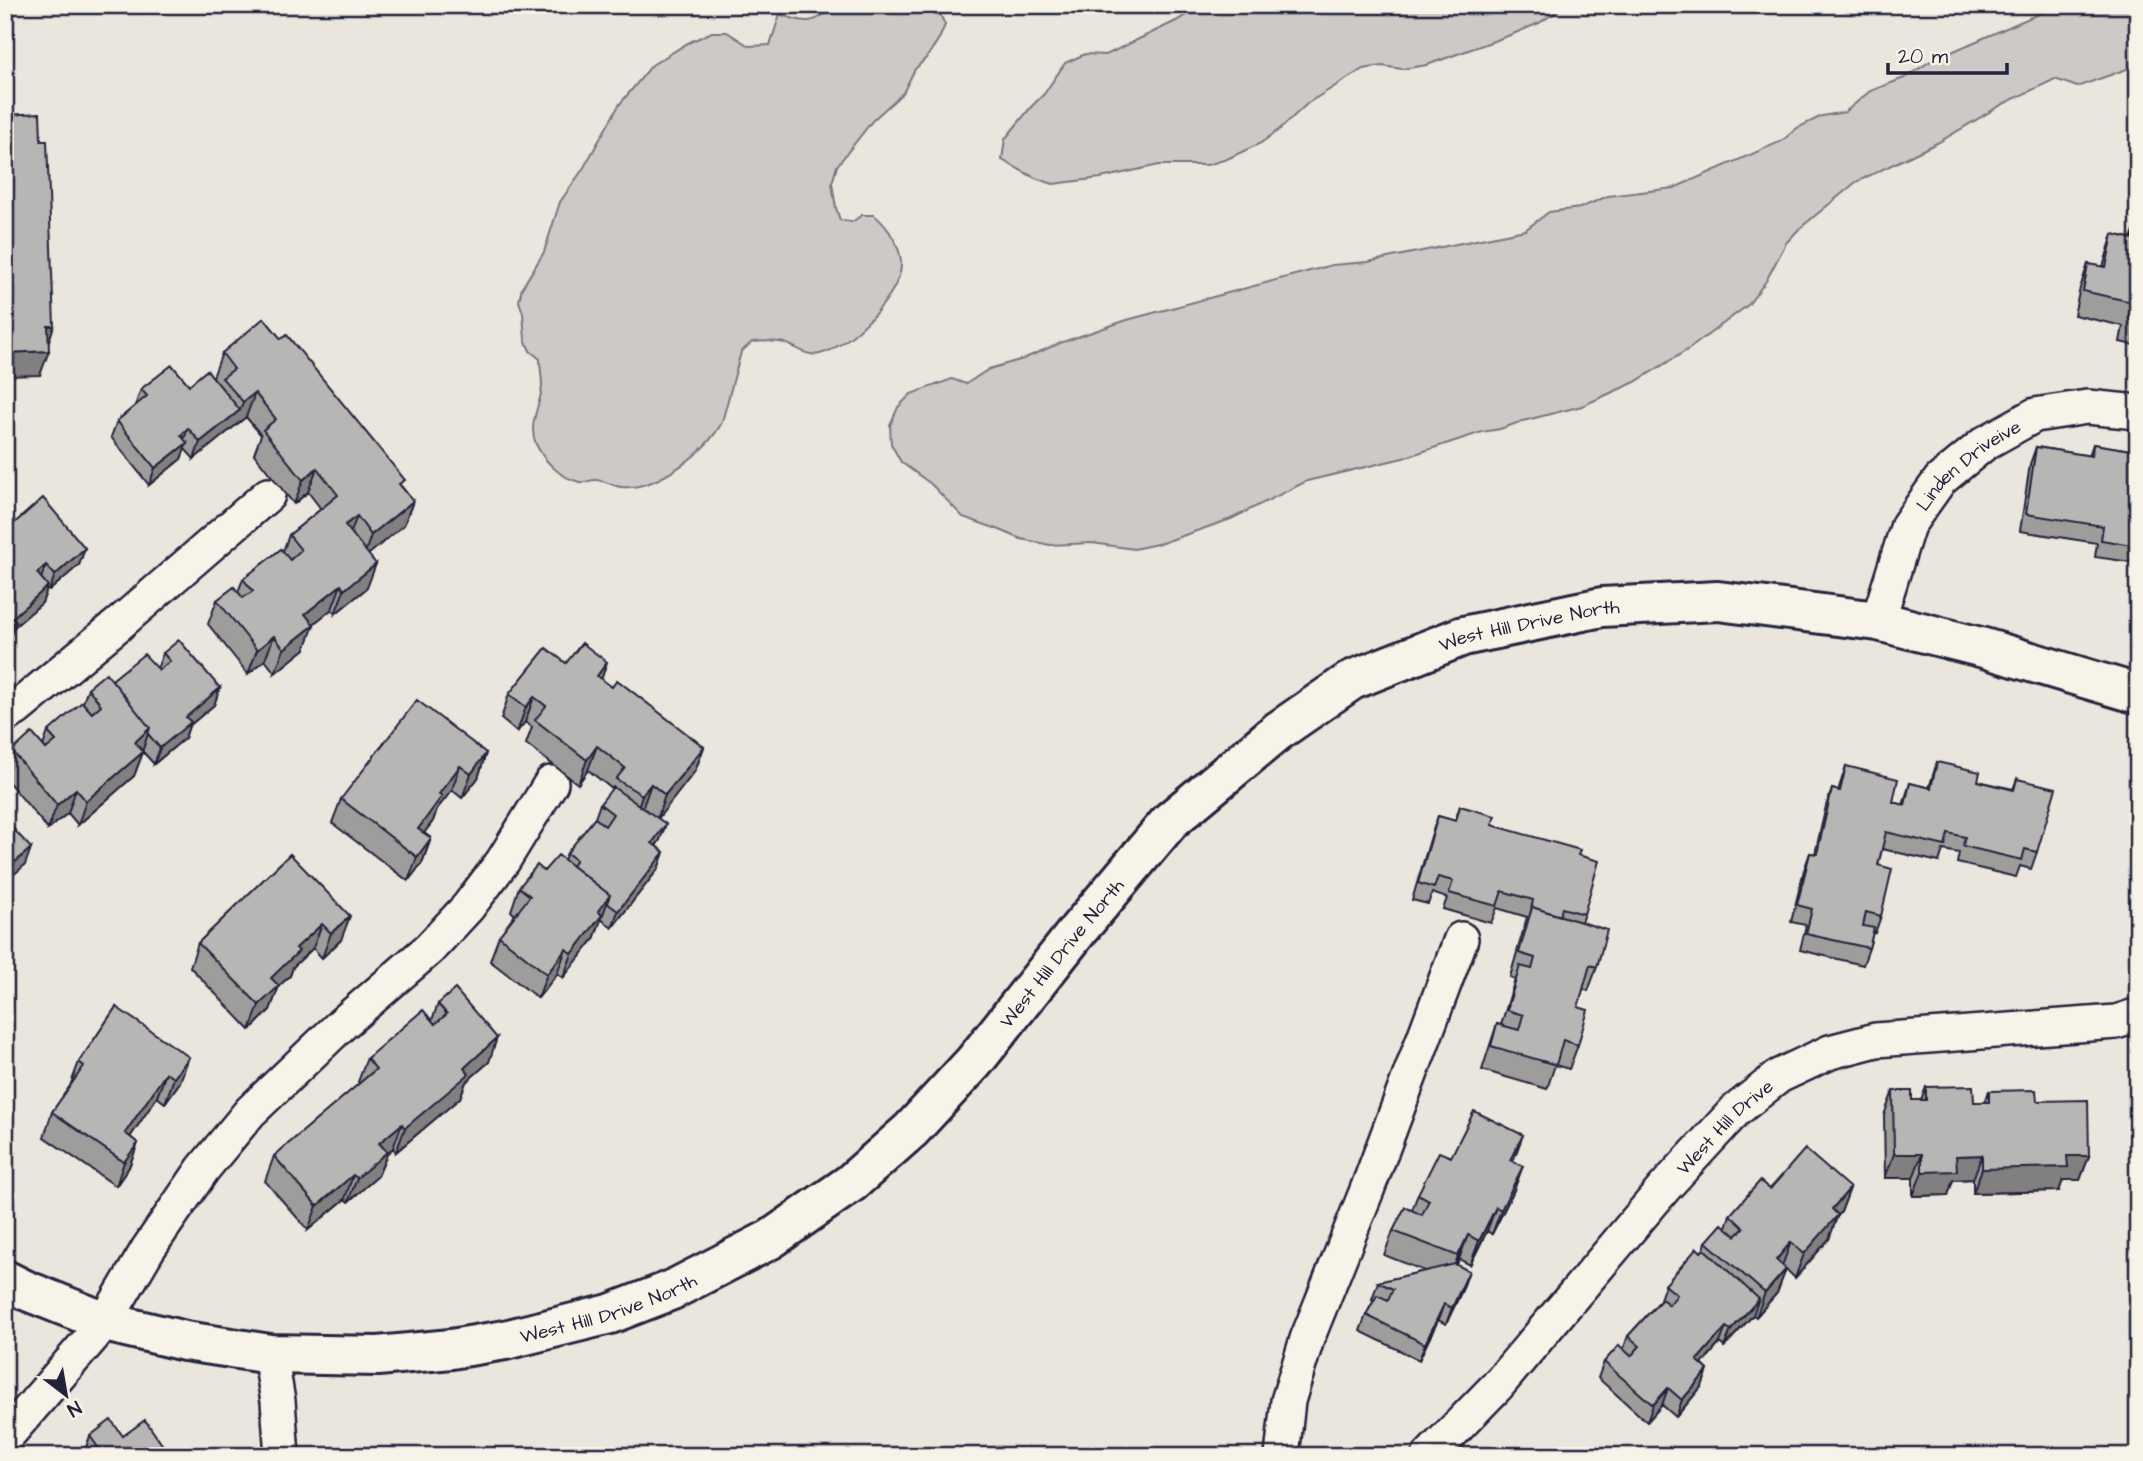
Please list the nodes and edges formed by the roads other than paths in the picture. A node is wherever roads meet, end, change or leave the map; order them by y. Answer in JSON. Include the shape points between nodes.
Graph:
{"nodes":[{"id":1,"x":2138,"y":412,"type":"edge"},
{"id":2,"x":268,"y":495,"type":"dead end"},
{"id":3,"x":1878,"y":621,"type":"junction"},
{"id":4,"x":2138,"y":694,"type":"edge"},
{"id":5,"x":5,"y":715,"type":"edge"},
{"id":6,"x":551,"y":783,"type":"dead end"},
{"id":7,"x":1461,"y":939,"type":"dead end"},
{"id":8,"x":2138,"y":1015,"type":"edge"},
{"id":9,"x":5,"y":1280,"type":"edge"},
{"id":10,"x":104,"y":1322,"type":"junction"},
{"id":11,"x":270,"y":1354,"type":"junction"},
{"id":12,"x":5,"y":1438,"type":"edge"},
{"id":13,"x":282,"y":1456,"type":"edge"},
{"id":14,"x":1282,"y":1456,"type":"edge"},
{"id":15,"x":1429,"y":1456,"type":"edge"}],
"edges":[{"from":1,"to":3,"type":"street","name":"Linden Driveive","via":[[2087,407],[2035,415],[1985,443],[1940,480],[1908,525]]},
{"from":2,"to":5,"type":"street"},
{"from":3,"to":4,"type":"street","name":"West Hill Drive North"},
{"from":3,"to":11,"type":"street","name":"West Hill Drive North","via":[[1718,601],[1602,607],[1463,636],[1352,680],[1278,731],[1170,821],[974,1062],[911,1130],[851,1183],[771,1239],[672,1290],[610,1314],[505,1340],[378,1356]]},
{"from":6,"to":10,"type":"street","via":[[468,907],[429,949],[250,1112],[203,1169]]},
{"from":7,"to":14,"type":"street","via":[[1307,1339],[1288,1401]]},
{"from":8,"to":15,"type":"street","name":"West Hill Drive","via":[[2116,1022],[1876,1040],[1830,1052],[1779,1076],[1726,1120],[1497,1386]]},
{"from":9,"to":10,"type":"street","name":"West Hill Drive North"},
{"from":10,"to":11,"type":"street","name":"West Hill Drive North"},
{"from":10,"to":12,"type":"street"},
{"from":11,"to":13,"type":"street"}]}
